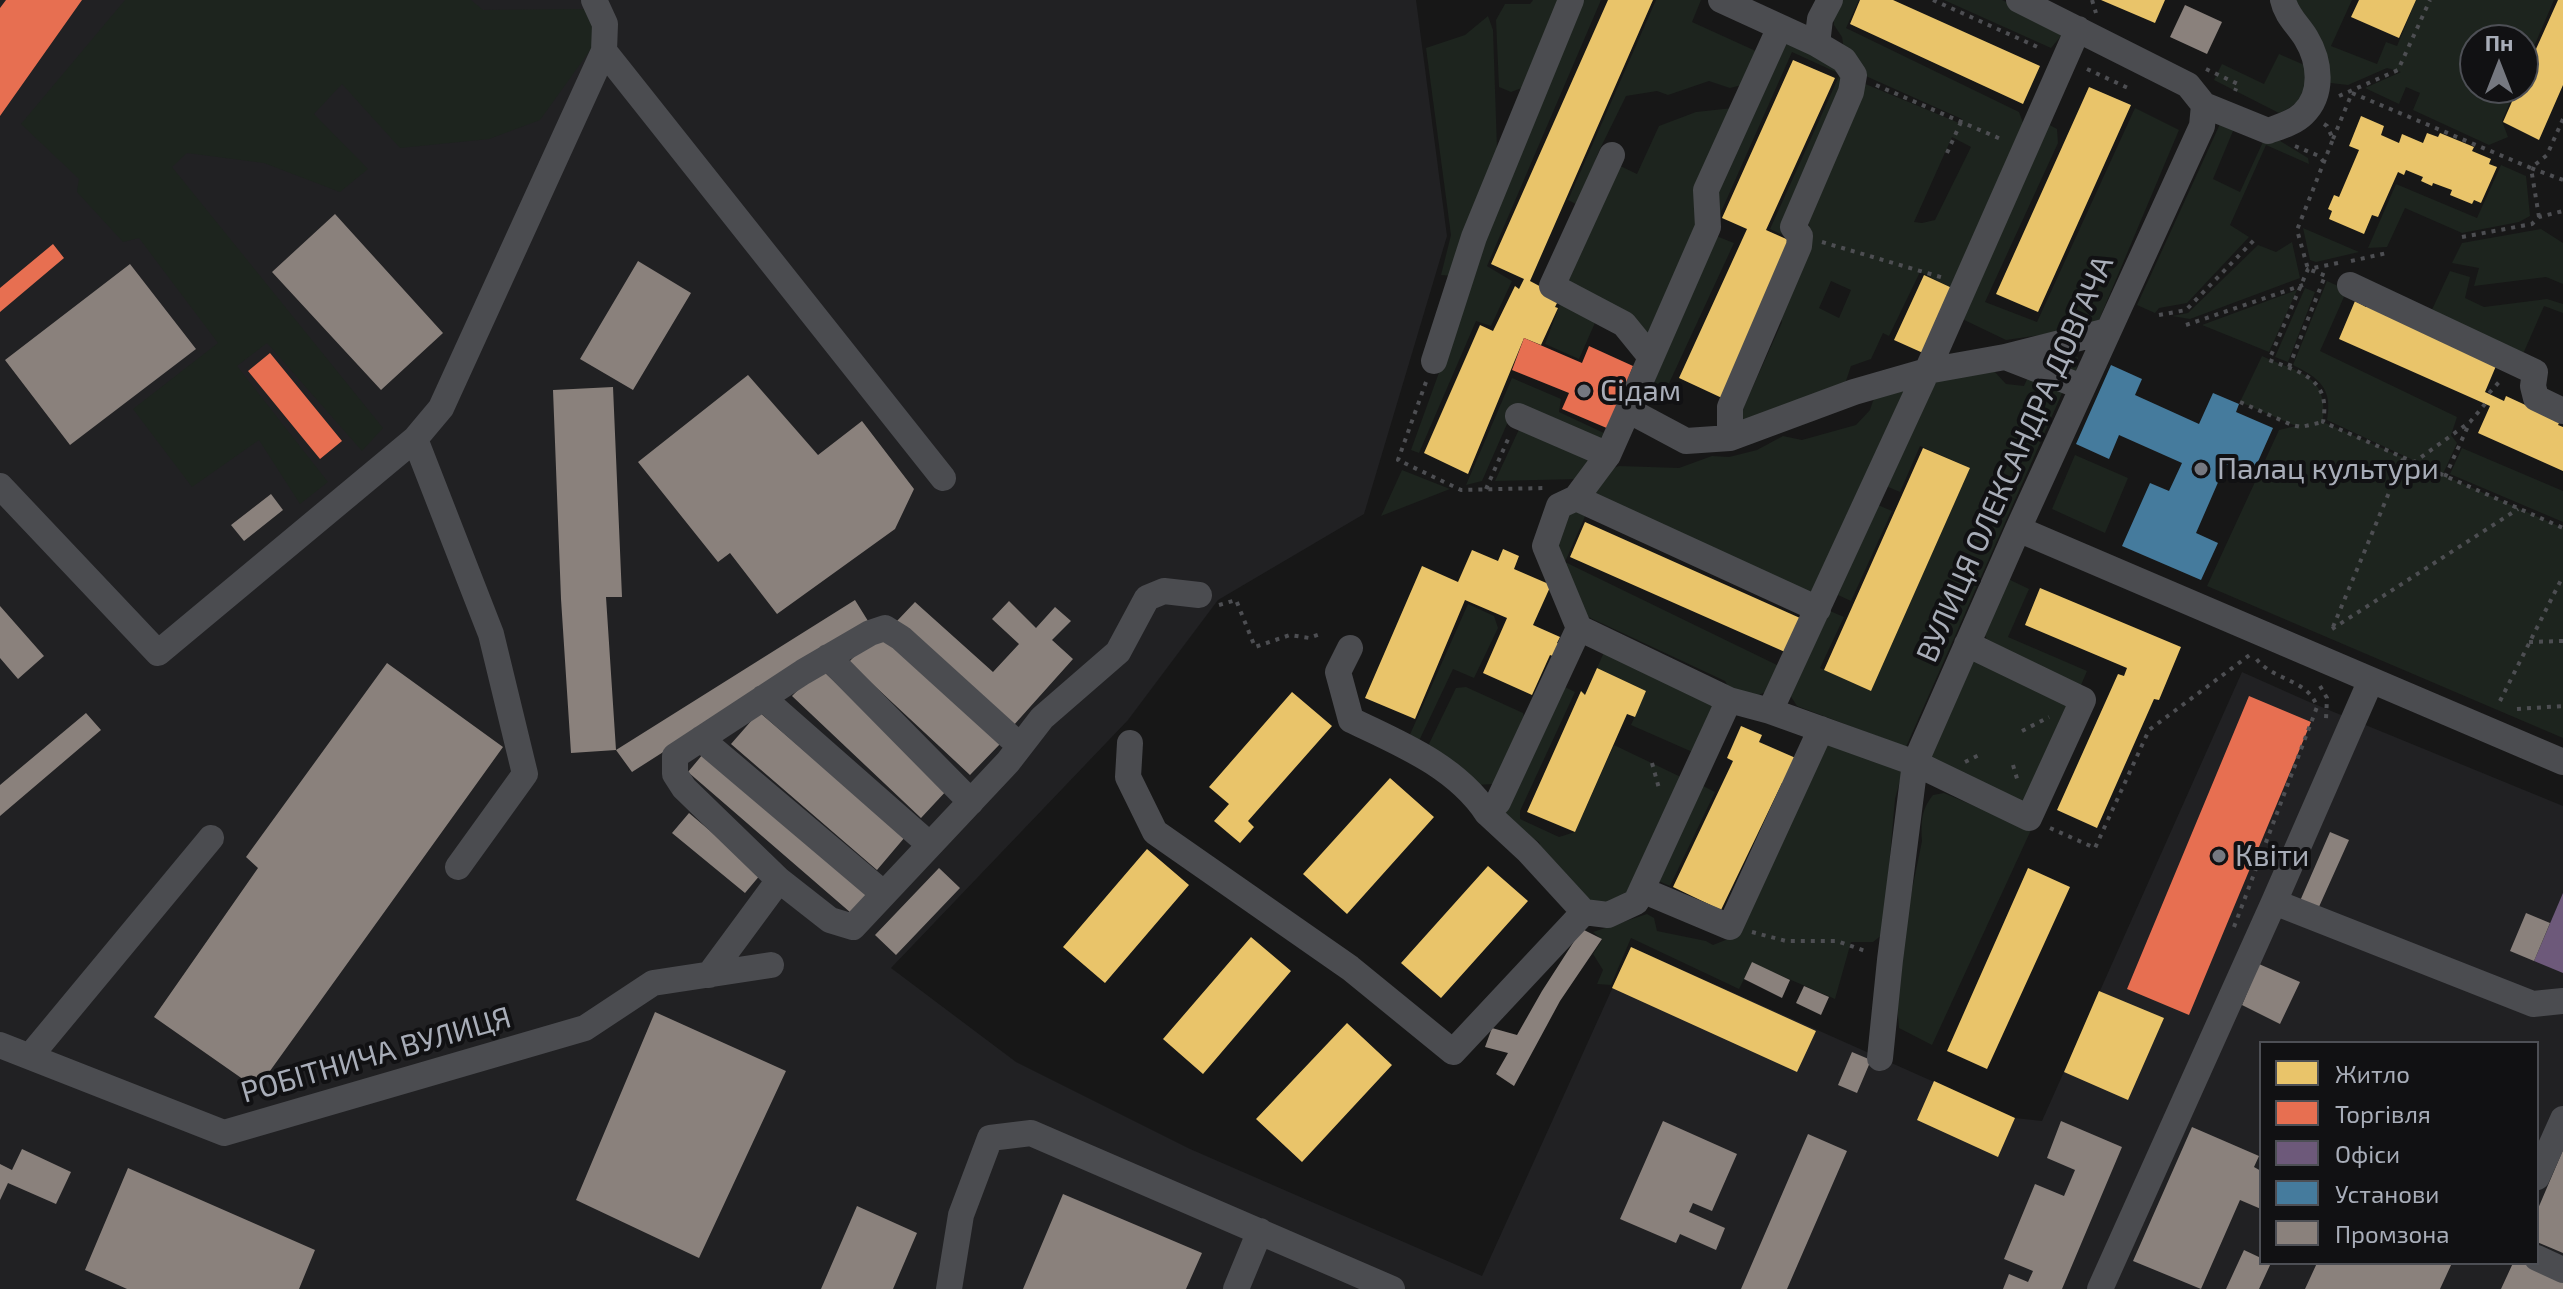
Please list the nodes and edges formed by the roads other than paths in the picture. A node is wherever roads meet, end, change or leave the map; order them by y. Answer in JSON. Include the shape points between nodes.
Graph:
{"nodes":[{"id":1,"x":594,"y":0,"type":"edge"},
{"id":2,"x":1571,"y":0,"type":"edge"},
{"id":3,"x":1721,"y":0,"type":"edge"},
{"id":4,"x":1830,"y":0,"type":"edge"},
{"id":5,"x":2019,"y":0,"type":"edge"},
{"id":6,"x":2283,"y":0,"type":"edge"},
{"id":7,"x":2050,"y":6,"type":"edge"},
{"id":8,"x":1780,"y":27,"type":"junction"},
{"id":9,"x":2078,"y":29,"type":"junction"},
{"id":10,"x":1817,"y":44,"type":"junction"},
{"id":11,"x":604,"y":51,"type":"junction"},
{"id":12,"x":2204,"y":105,"type":"junction"},
{"id":13,"x":1612,"y":155,"type":"dead end"},
{"id":14,"x":2350,"y":285,"type":"road end"},
{"id":15,"x":2107,"y":331,"type":"junction"},
{"id":16,"x":1650,"y":356,"type":"junction"},
{"id":17,"x":2005,"y":357,"type":"junction"},
{"id":18,"x":1434,"y":361,"type":"road end"},
{"id":19,"x":1927,"y":371,"type":"junction"},
{"id":20,"x":2082,"y":387,"type":"junction"},
{"id":21,"x":1628,"y":410,"type":"junction"},
{"id":22,"x":2563,"y":411,"type":"edge"},
{"id":23,"x":1518,"y":416,"type":"road end"},
{"id":24,"x":1730,"y":438,"type":"junction"},
{"id":25,"x":415,"y":439,"type":"junction"},
{"id":26,"x":1608,"y":455,"type":"junction"},
{"id":27,"x":943,"y":478,"type":"dead end"},
{"id":28,"x":0,"y":486,"type":"edge"},
{"id":29,"x":1576,"y":498,"type":"junction"},
{"id":30,"x":2018,"y":529,"type":"junction"},
{"id":31,"x":1199,"y":595,"type":"road end"},
{"id":32,"x":1818,"y":609,"type":"junction"},
{"id":33,"x":1579,"y":628,"type":"junction"},
{"id":34,"x":1967,"y":644,"type":"junction"},
{"id":35,"x":1350,"y":648,"type":"dead end"},
{"id":36,"x":828,"y":657,"type":"junction"},
{"id":37,"x":2371,"y":680,"type":"junction"},
{"id":38,"x":763,"y":698,"type":"junction"},
{"id":39,"x":1729,"y":700,"type":"junction"},
{"id":40,"x":1770,"y":711,"type":"junction"},
{"id":41,"x":1821,"y":729,"type":"junction"},
{"id":42,"x":701,"y":739,"type":"junction"},
{"id":43,"x":1130,"y":743,"type":"dead end"},
{"id":44,"x":1020,"y":746,"type":"junction"},
{"id":45,"x":2563,"y":762,"type":"edge"},
{"id":46,"x":1915,"y":763,"type":"junction"},
{"id":47,"x":971,"y":802,"type":"junction"},
{"id":48,"x":1487,"y":813,"type":"junction"},
{"id":49,"x":211,"y":838,"type":"dead end"},
{"id":50,"x":930,"y":845,"type":"junction"},
{"id":51,"x":458,"y":867,"type":"dead end"},
{"id":52,"x":779,"y":880,"type":"junction"},
{"id":53,"x":884,"y":894,"type":"junction"},
{"id":54,"x":1639,"y":896,"type":"junction"},
{"id":55,"x":2274,"y":902,"type":"junction"},
{"id":56,"x":1584,"y":912,"type":"junction"},
{"id":57,"x":771,"y":965,"type":"dead end"},
{"id":58,"x":709,"y":975,"type":"junction"},
{"id":59,"x":2563,"y":1001,"type":"edge"},
{"id":60,"x":0,"y":1045,"type":"edge"},
{"id":61,"x":31,"y":1055,"type":"junction"},
{"id":62,"x":1880,"y":1058,"type":"dead end"},
{"id":63,"x":2563,"y":1119,"type":"edge"},
{"id":64,"x":2539,"y":1173,"type":"edge"},
{"id":65,"x":1260,"y":1231,"type":"junction"},
{"id":66,"x":2539,"y":1259,"type":"edge"},
{"id":67,"x":2563,"y":1270,"type":"edge"},
{"id":68,"x":949,"y":1289,"type":"edge"},
{"id":69,"x":1236,"y":1289,"type":"edge"},
{"id":70,"x":1392,"y":1289,"type":"edge"},
{"id":71,"x":2100,"y":1289,"type":"edge"}],
"edges":[{"from":1,"to":11,"type":"street","via":[[605,24]]},
{"from":2,"to":18,"type":"street","via":[[1474,237]]},
{"from":3,"to":8,"type":"street"},
{"from":4,"to":10,"type":"street","via":[[1820,19]]},
{"from":5,"to":7,"type":"street"},
{"from":6,"to":12,"type":"street","via":[[2313,49],[2318,70],[2318,87],[2302,116],[2268,131]]},
{"from":7,"to":9,"type":"street"},
{"from":8,"to":10,"type":"street"},
{"from":8,"to":16,"type":"street","via":[[1706,190],[1708,227]]},
{"from":9,"to":12,"type":"street","via":[[2188,85]]},
{"from":9,"to":19,"type":"street"},
{"from":10,"to":24,"type":"street","via":[[1844,60],[1854,75],[1851,92],[1793,227],[1799,246],[1730,407]]},
{"from":11,"to":25,"type":"street","via":[[441,408]]},
{"from":11,"to":27,"type":"street"},
{"from":12,"to":15,"type":"street","name":"ВУЛИЦЯ ОЛЕКСАНДРА ДОВГАЧА","via":[[2202,126]]},
{"from":13,"to":16,"type":"street","via":[[1552,286],[1624,324]]},
{"from":14,"to":22,"type":"street","via":[[2535,372],[2536,398]]},
{"from":15,"to":17,"type":"street"},
{"from":15,"to":20,"type":"street","name":"ВУЛИЦЯ ОЛЕКСАНДРА ДОВГАЧА"},
{"from":16,"to":21,"type":"street"},
{"from":17,"to":19,"type":"street"},
{"from":17,"to":20,"type":"street"},
{"from":19,"to":24,"type":"street"},
{"from":19,"to":32,"type":"street"},
{"from":20,"to":30,"type":"street","name":"ВУЛИЦЯ ОЛЕКСАНДРА ДОВГАЧА"},
{"from":21,"to":24,"type":"street","via":[[1686,441]]},
{"from":21,"to":26,"type":"street"},
{"from":23,"to":26,"type":"street"},
{"from":25,"to":28,"type":"street","via":[[158,653]]},
{"from":25,"to":51,"type":"street","via":[[491,634],[525,774]]},
{"from":26,"to":29,"type":"street"},
{"from":29,"to":32,"type":"street"},
{"from":29,"to":33,"type":"street","via":[[1559,506],[1545,546]]},
{"from":30,"to":34,"type":"street","name":"ВУЛИЦЯ ОЛЕКСАНДРА ДОВГАЧА"},
{"from":30,"to":37,"type":"street"},
{"from":31,"to":44,"type":"street","via":[[1164,591],[1147,598],[1118,652],[1042,718]]},
{"from":32,"to":40,"type":"street"},
{"from":33,"to":39,"type":"street"},
{"from":33,"to":48,"type":"street","via":[[1498,802]]},
{"from":34,"to":46,"type":"street","name":"ВУЛИЦЯ ОЛЕКСАНДРА ДОВГАЧА"},
{"from":34,"to":46,"type":"street","via":[[2083,700],[2029,818]]},
{"from":35,"to":48,"type":"street","via":[[1338,672],[1351,720],[1417,752],[1474,794]]},
{"from":36,"to":38,"type":"street"},
{"from":36,"to":44,"type":"street","via":[[885,628]]},
{"from":36,"to":47,"type":"street"},
{"from":37,"to":45,"type":"street"},
{"from":37,"to":55,"type":"street"},
{"from":38,"to":42,"type":"street"},
{"from":38,"to":50,"type":"street"},
{"from":39,"to":40,"type":"street"},
{"from":39,"to":54,"type":"street"},
{"from":40,"to":41,"type":"street"},
{"from":41,"to":46,"type":"street"},
{"from":41,"to":54,"type":"street","via":[[1730,927]]},
{"from":42,"to":52,"type":"street","via":[[675,756],[675,774]]},
{"from":42,"to":53,"type":"street"},
{"from":43,"to":56,"type":"street","via":[[1128,777],[1155,832],[1350,968],[1453,1052]]},
{"from":44,"to":47,"type":"street"},
{"from":46,"to":62,"type":"street","name":"ВУЛИЦЯ ОЛЕКСАНДРА ДОВГАЧА"},
{"from":47,"to":50,"type":"street"},
{"from":48,"to":56,"type":"street"},
{"from":49,"to":61,"type":"street"},
{"from":50,"to":53,"type":"street"},
{"from":52,"to":53,"type":"street","via":[[830,920],[853,927]]},
{"from":52,"to":58,"type":"street"},
{"from":54,"to":56,"type":"street","via":[[1608,915]]},
{"from":55,"to":59,"type":"street","via":[[2533,1004]]},
{"from":55,"to":71,"type":"street"},
{"from":57,"to":58,"type":"street","name":"РОБІТНИЧА ВУЛИЦЯ"},
{"from":58,"to":61,"type":"street","name":"РОБІТНИЧА ВУЛИЦЯ","via":[[653,983],[585,1028],[224,1133]]},
{"from":60,"to":61,"type":"street","name":"РОБІТНИЧА ВУЛИЦЯ"},
{"from":63,"to":64,"type":"street"},
{"from":65,"to":68,"type":"street","via":[[1031,1133],[990,1138],[961,1215]]},
{"from":65,"to":69,"type":"street"},
{"from":65,"to":70,"type":"street"},
{"from":66,"to":67,"type":"street"}]}
